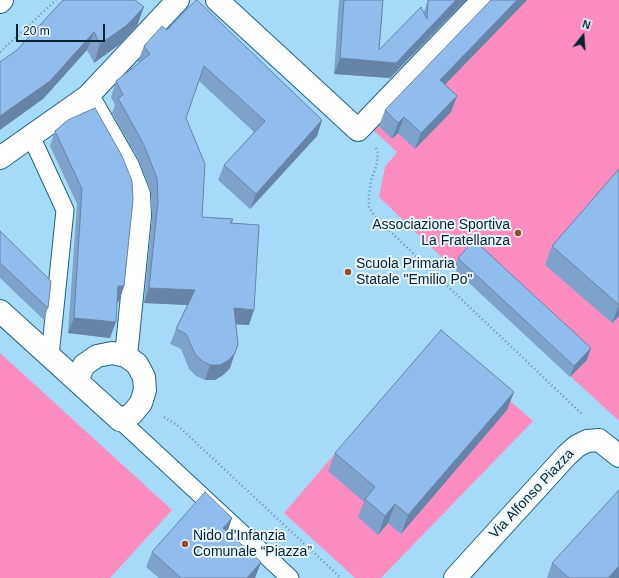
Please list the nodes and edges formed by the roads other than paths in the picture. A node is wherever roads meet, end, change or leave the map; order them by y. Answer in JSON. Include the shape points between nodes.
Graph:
{"nodes":[{"id":1,"x":178,"y":0,"type":"edge"},
{"id":2,"x":217,"y":0,"type":"edge"},
{"id":3,"x":483,"y":0,"type":"edge"},
{"id":4,"x":88,"y":96,"type":"junction"},
{"id":5,"x":31,"y":136,"type":"junction"},
{"id":6,"x":0,"y":158,"type":"edge"},
{"id":7,"x":0,"y":310,"type":"edge"},
{"id":8,"x":50,"y":356,"type":"junction"},
{"id":9,"x":126,"y":356,"type":"junction"},
{"id":10,"x":76,"y":380,"type":"junction"},
{"id":11,"x":120,"y":420,"type":"junction"},
{"id":12,"x":619,"y":456,"type":"edge"},
{"id":13,"x":290,"y":578,"type":"edge"},
{"id":14,"x":455,"y":578,"type":"edge"}],
"edges":[{"from":1,"to":4,"type":"street"},
{"from":2,"to":3,"type":"street","via":[[358,130]]},
{"from":4,"to":5,"type":"street"},
{"from":4,"to":9,"type":"street","via":[[128,166],[139,194],[140,216]]},
{"from":5,"to":6,"type":"street"},
{"from":5,"to":8,"type":"lane","via":[[65,210]]},
{"from":7,"to":8,"type":"street"},
{"from":8,"to":10,"type":"street"},
{"from":9,"to":10,"type":"street","via":[[112,353],[97,356],[84,365]]},
{"from":9,"to":11,"type":"street","via":[[137,364],[144,377],[145,390],[141,403],[132,414]]},
{"from":10,"to":11,"type":"street"},
{"from":11,"to":13,"type":"lane"},
{"from":12,"to":14,"type":"street","name":"Via Alfonso Piazza","via":[[599,440],[587,441],[577,446]]}]}
